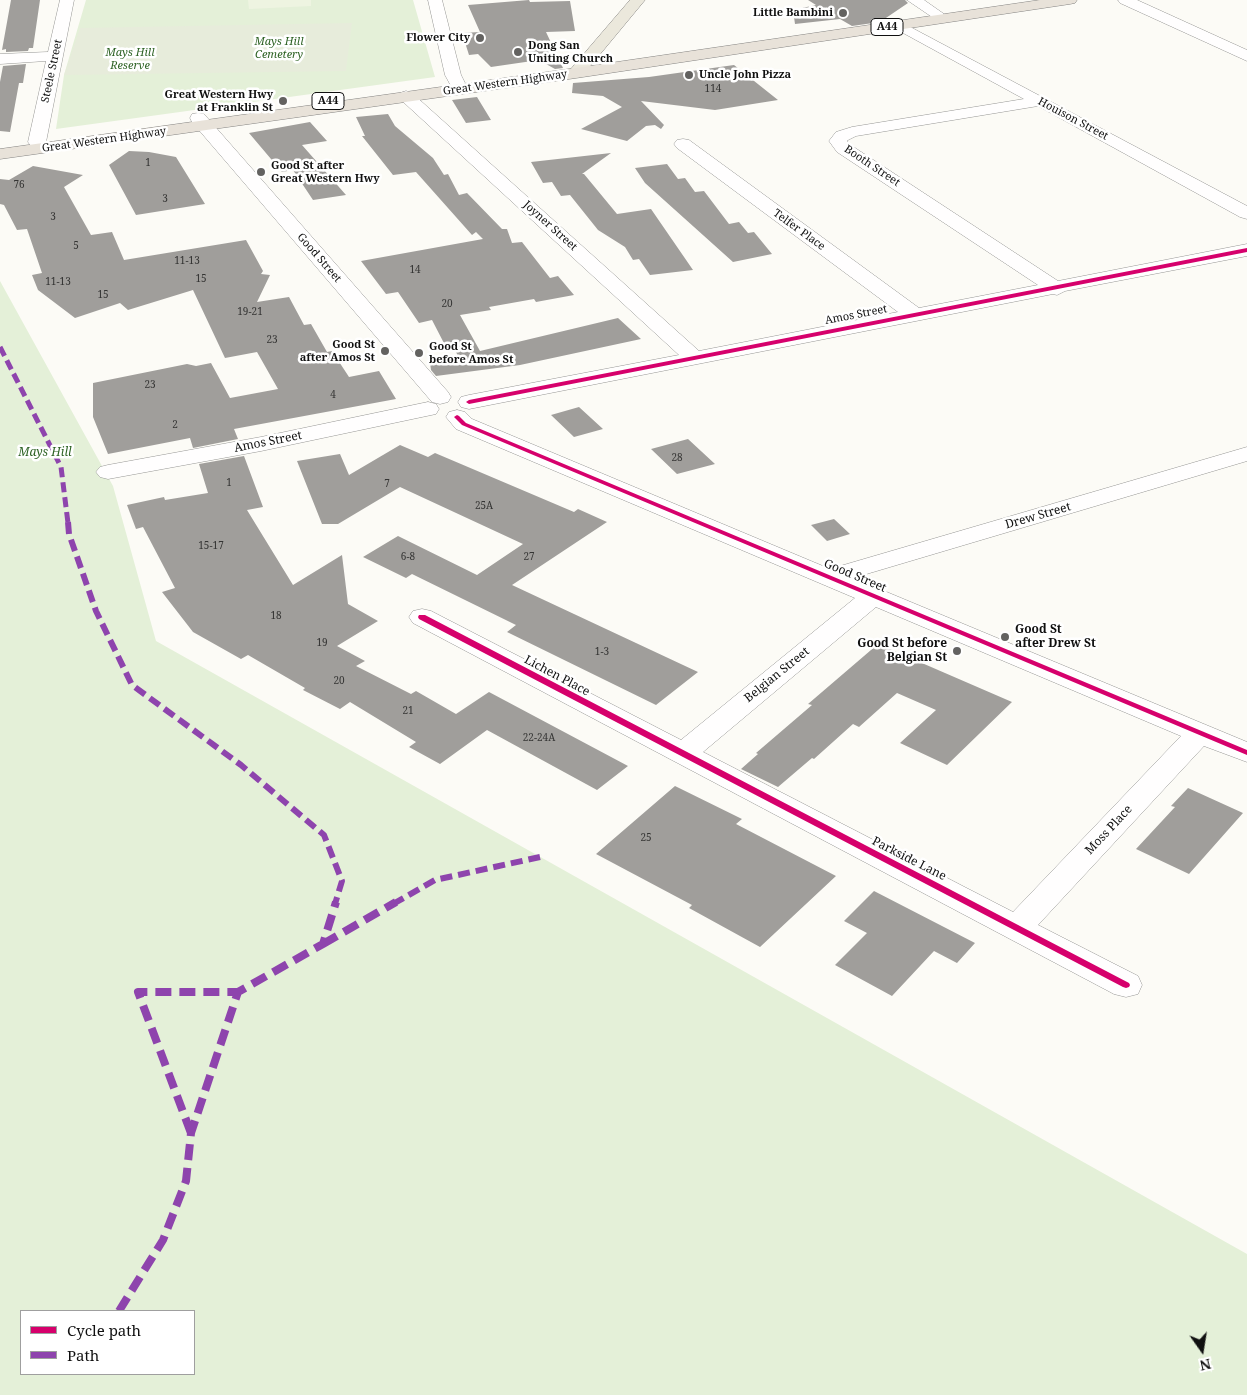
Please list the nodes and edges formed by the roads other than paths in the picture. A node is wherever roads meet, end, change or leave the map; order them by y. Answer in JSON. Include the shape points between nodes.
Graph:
{"nodes":[{"id":1,"x":67,"y":0,"type":"edge"},
{"id":2,"x":435,"y":0,"type":"edge"},
{"id":3,"x":638,"y":0,"type":"edge"},
{"id":4,"x":914,"y":0,"type":"edge"},
{"id":5,"x":1036,"y":0,"type":"edge"},
{"id":6,"x":1070,"y":0,"type":"edge"},
{"id":7,"x":1125,"y":0,"type":"edge"},
{"id":8,"x":937,"y":14,"type":"junction"},
{"id":9,"x":899,"y":25,"type":"junction"},
{"id":10,"x":55,"y":56,"type":"junction"},
{"id":11,"x":1247,"y":56,"type":"edge"},
{"id":12,"x":0,"y":59,"type":"edge"},
{"id":13,"x":580,"y":69,"type":"junction"},
{"id":14,"x":457,"y":83,"type":"junction"},
{"id":15,"x":406,"y":96,"type":"junction"},
{"id":16,"x":1041,"y":102,"type":"junction"},
{"id":17,"x":201,"y":122,"type":"junction"},
{"id":18,"x":38,"y":142,"type":"junction"},
{"id":19,"x":683,"y":144,"type":"dead end"},
{"id":20,"x":0,"y":147,"type":"edge"},
{"id":21,"x":0,"y":154,"type":"edge"},
{"id":22,"x":1247,"y":213,"type":"edge"},
{"id":23,"x":1247,"y":250,"type":"edge"},
{"id":24,"x":1057,"y":289,"type":"junction"},
{"id":25,"x":915,"y":315,"type":"junction"},
{"id":26,"x":694,"y":356,"type":"junction"},
{"id":27,"x":434,"y":403,"type":"junction"},
{"id":28,"x":463,"y":409,"type":"junction"},
{"id":29,"x":1247,"y":454,"type":"edge"},
{"id":30,"x":108,"y":472,"type":"dead end"},
{"id":31,"x":829,"y":577,"type":"junction"},
{"id":32,"x":873,"y":596,"type":"junction"},
{"id":33,"x":422,"y":617,"type":"dead end"},
{"id":34,"x":1200,"y":733,"type":"junction"},
{"id":35,"x":1247,"y":753,"type":"edge"},
{"id":36,"x":682,"y":754,"type":"junction"},
{"id":37,"x":1018,"y":927,"type":"junction"},
{"id":38,"x":1126,"y":984,"type":"dead end"}],
"edges":[{"from":1,"to":10,"type":"street","name":"Steele Street"},
{"from":2,"to":14,"type":"street"},
{"from":3,"to":13,"type":"main road"},
{"from":4,"to":8,"type":"street"},
{"from":5,"to":8,"type":"highway","name":"Great Western Highway","number":"A44"},
{"from":6,"to":9,"type":"highway","name":"Great Western Highway","number":"A44"},
{"from":7,"to":11,"type":"street"},
{"from":8,"to":13,"type":"highway","name":"Great Western Highway","number":"A44"},
{"from":9,"to":13,"type":"highway","name":"Great Western Highway","number":"A44"},
{"from":9,"to":16,"type":"street","name":"Houison Street"},
{"from":10,"to":12,"type":"street"},
{"from":10,"to":18,"type":"street","name":"Steele Street"},
{"from":13,"to":14,"type":"highway","name":"Great Western Highway","number":"A44"},
{"from":13,"to":15,"type":"highway","name":"Great Western Highway","number":"A44"},
{"from":14,"to":17,"type":"highway","name":"Great Western Highway","number":"A44"},
{"from":15,"to":17,"type":"highway","name":"Great Western Highway","number":"A44"},
{"from":15,"to":26,"type":"street","name":"Joyner Street"},
{"from":16,"to":22,"type":"street","name":"Houison Street"},
{"from":16,"to":24,"type":"street","name":"Booth Street","via":[[852,132],[838,141],[843,148]]},
{"from":17,"to":18,"type":"highway","name":"Great Western Highway","number":"A44"},
{"from":17,"to":21,"type":"highway","name":"Great Western Highway","number":"A44"},
{"from":17,"to":27,"type":"street","name":"Good Street"},
{"from":18,"to":20,"type":"highway","name":"Great Western Highway","number":"A44"},
{"from":19,"to":25,"type":"street","name":"Telfer Place"},
{"from":23,"to":24,"type":"street","name":"Amos Street"},
{"from":24,"to":25,"type":"street","name":"Amos Street"},
{"from":25,"to":26,"type":"street","name":"Amos Street"},
{"from":26,"to":28,"type":"street","name":"Amos Street"},
{"from":27,"to":28,"type":"street","via":[[433,415],[440,417]]},
{"from":27,"to":30,"type":"street","name":"Amos Street","via":[[270,442]]},
{"from":28,"to":31,"type":"street","name":"Good Street","via":[[464,424]]},
{"from":29,"to":31,"type":"street","name":"Drew Street"},
{"from":31,"to":32,"type":"street","name":"Good Street"},
{"from":32,"to":34,"type":"street","name":"Good Street"},
{"from":32,"to":36,"type":"street","name":"Belgian Street"},
{"from":33,"to":36,"type":"street","name":"Lichen Place"},
{"from":34,"to":35,"type":"street","name":"Good Street"},
{"from":34,"to":37,"type":"street","name":"Moss Place"},
{"from":36,"to":37,"type":"street","name":"Parkside Lane"},
{"from":37,"to":38,"type":"street","name":"Parkside Lane"}]}
